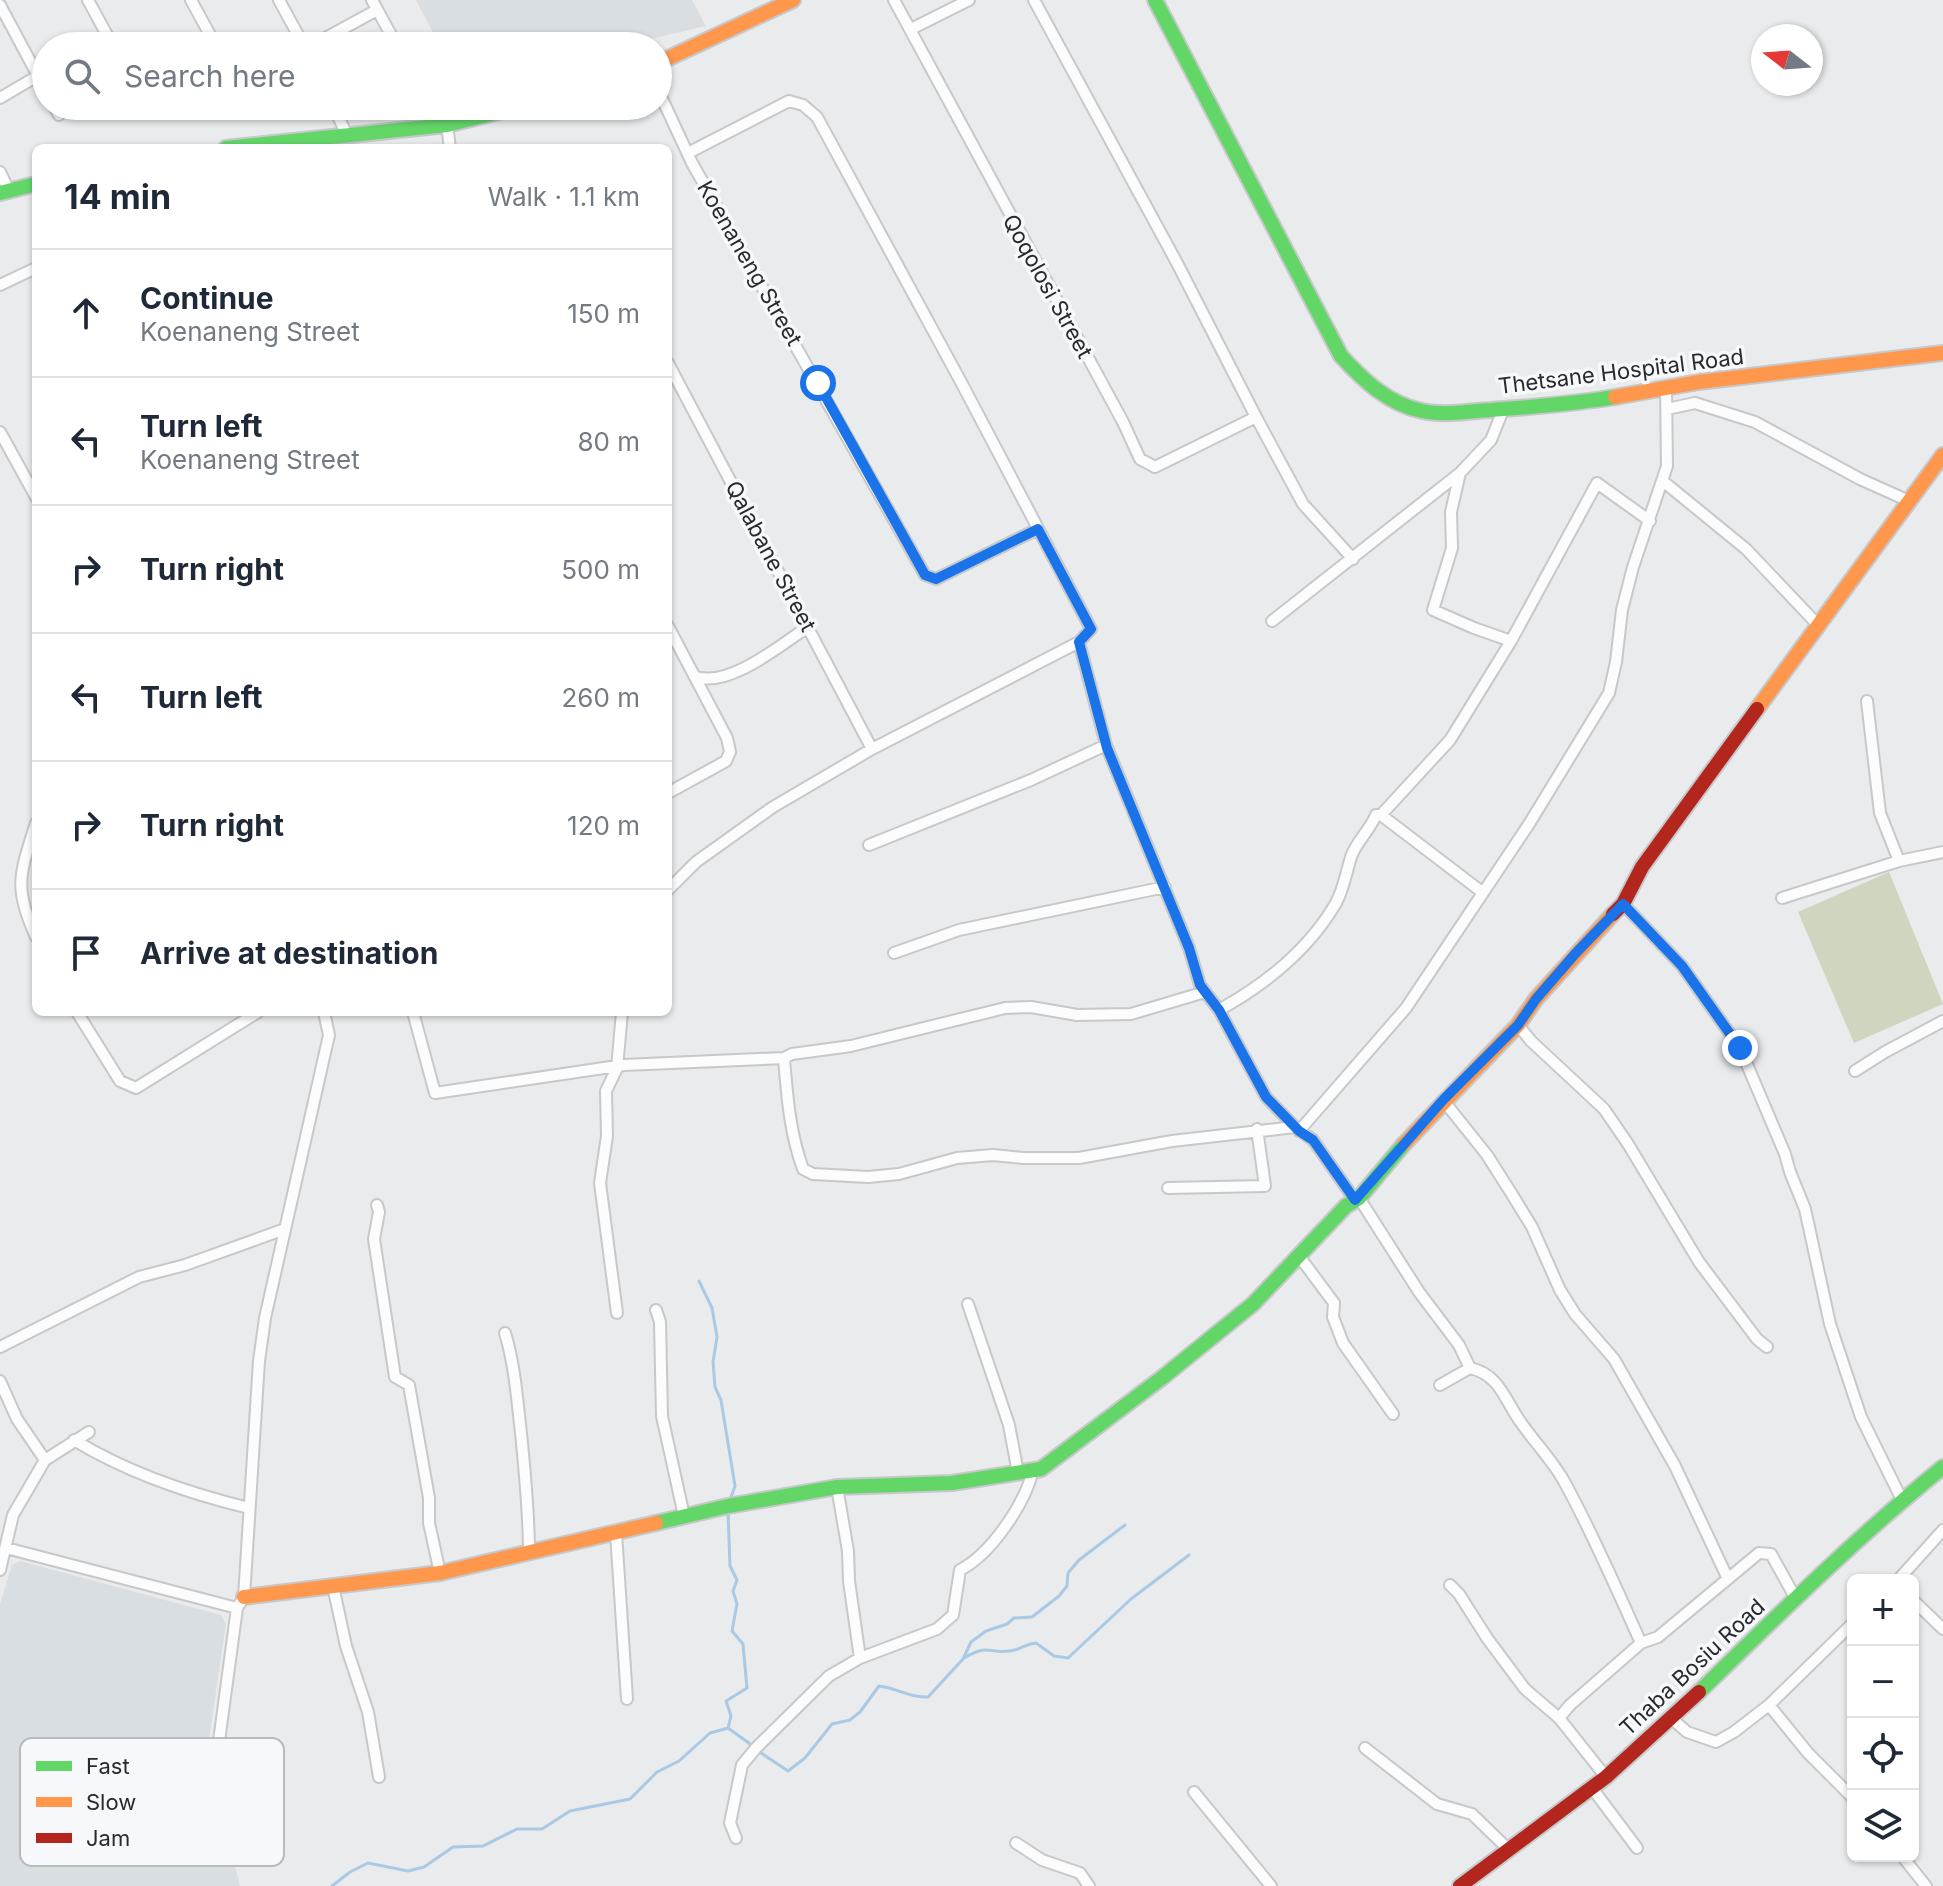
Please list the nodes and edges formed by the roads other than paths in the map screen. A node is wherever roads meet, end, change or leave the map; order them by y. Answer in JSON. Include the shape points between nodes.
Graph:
{"nodes":[{"id":1,"x":88,"y":0,"type":"edge"},
{"id":2,"x":191,"y":0,"type":"edge"},
{"id":3,"x":279,"y":0,"type":"edge"},
{"id":4,"x":793,"y":0,"type":"edge"},
{"id":5,"x":894,"y":0,"type":"edge"},
{"id":6,"x":969,"y":0,"type":"edge"},
{"id":7,"x":1034,"y":0,"type":"edge"},
{"id":8,"x":1155,"y":0,"type":"edge"},
{"id":9,"x":0,"y":5,"type":"edge"},
{"id":10,"x":374,"y":5,"type":"edge"},
{"id":11,"x":911,"y":29,"type":"junction"},
{"id":12,"x":105,"y":32,"type":"edge"},
{"id":13,"x":208,"y":32,"type":"edge"},
{"id":14,"x":296,"y":32,"type":"edge"},
{"id":15,"x":333,"y":32,"type":"edge"},
{"id":16,"x":389,"y":32,"type":"edge"},
{"id":17,"x":32,"y":57,"type":"edge"},
{"id":18,"x":672,"y":57,"type":"edge"},
{"id":19,"x":32,"y":79,"type":"edge"},
{"id":20,"x":0,"y":98,"type":"edge"},
{"id":21,"x":672,"y":119,"type":"edge"},
{"id":22,"x":340,"y":120,"type":"edge"},
{"id":23,"x":443,"y":120,"type":"edge"},
{"id":24,"x":467,"y":120,"type":"edge"},
{"id":25,"x":447,"y":125,"type":"junction"},
{"id":26,"x":348,"y":137,"type":"junction"},
{"id":27,"x":270,"y":144,"type":"edge"},
{"id":28,"x":449,"y":144,"type":"edge"},
{"id":29,"x":688,"y":153,"type":"junction"},
{"id":30,"x":0,"y":172,"type":"edge"},
{"id":31,"x":32,"y":185,"type":"edge"},
{"id":32,"x":5,"y":192,"type":"edge"},
{"id":33,"x":32,"y":270,"type":"edge"},
{"id":34,"x":0,"y":285,"type":"edge"},
{"id":35,"x":1943,"y":353,"type":"edge"},
{"id":36,"x":672,"y":370,"type":"edge"},
{"id":37,"x":1666,"y":387,"type":"junction"},
{"id":38,"x":1667,"y":409,"type":"junction"},
{"id":39,"x":1503,"y":410,"type":"junction"},
{"id":40,"x":1256,"y":417,"type":"junction"},
{"id":41,"x":0,"y":432,"type":"edge"},
{"id":42,"x":1943,"y":455,"type":"edge"},
{"id":43,"x":1460,"y":473,"type":"junction"},
{"id":44,"x":1664,"y":482,"type":"junction"},
{"id":45,"x":32,"y":490,"type":"edge"},
{"id":46,"x":1909,"y":501,"type":"junction"},
{"id":47,"x":1650,"y":521,"type":"junction"},
{"id":48,"x":1038,"y":529,"type":"junction"},
{"id":49,"x":1353,"y":559,"type":"junction"},
{"id":50,"x":1272,"y":621,"type":"dead end"},
{"id":51,"x":809,"y":626,"type":"junction"},
{"id":52,"x":1819,"y":626,"type":"junction"},
{"id":53,"x":672,"y":634,"type":"edge"},
{"id":54,"x":1511,"y":641,"type":"junction"},
{"id":55,"x":1079,"y":642,"type":"junction"},
{"id":56,"x":694,"y":676,"type":"junction"},
{"id":57,"x":1867,"y":701,"type":"dead end"},
{"id":58,"x":1106,"y":745,"type":"junction"},
{"id":59,"x":872,"y":749,"type":"junction"},
{"id":60,"x":672,"y":791,"type":"edge"},
{"id":61,"x":1381,"y":815,"type":"junction"},
{"id":62,"x":32,"y":838,"type":"edge"},
{"id":63,"x":869,"y":845,"type":"dead end"},
{"id":64,"x":1943,"y":852,"type":"edge"},
{"id":65,"x":1899,"y":861,"type":"junction"},
{"id":66,"x":672,"y":886,"type":"edge"},
{"id":67,"x":1165,"y":887,"type":"junction"},
{"id":68,"x":1482,"y":892,"type":"junction"},
{"id":69,"x":1782,"y":898,"type":"dead end"},
{"id":70,"x":1623,"y":904,"type":"junction"},
{"id":71,"x":32,"y":928,"type":"edge"},
{"id":72,"x":894,"y":953,"type":"dead end"},
{"id":73,"x":1205,"y":992,"type":"junction"},
{"id":74,"x":1219,"y":1010,"type":"junction"},
{"id":75,"x":79,"y":1016,"type":"edge"},
{"id":76,"x":252,"y":1016,"type":"edge"},
{"id":77,"x":325,"y":1016,"type":"edge"},
{"id":78,"x":414,"y":1016,"type":"edge"},
{"id":79,"x":622,"y":1016,"type":"edge"},
{"id":80,"x":1943,"y":1021,"type":"edge"},
{"id":81,"x":1518,"y":1025,"type":"junction"},
{"id":82,"x":784,"y":1058,"type":"junction"},
{"id":83,"x":617,"y":1068,"type":"junction"},
{"id":84,"x":1855,"y":1071,"type":"dead end"},
{"id":85,"x":1443,"y":1100,"type":"junction"},
{"id":86,"x":1257,"y":1129,"type":"junction"},
{"id":87,"x":1297,"y":1129,"type":"junction"},
{"id":88,"x":1168,"y":1188,"type":"dead end"},
{"id":89,"x":1357,"y":1199,"type":"junction"},
{"id":90,"x":377,"y":1205,"type":"dead end"},
{"id":91,"x":285,"y":1229,"type":"junction"},
{"id":92,"x":1299,"y":1256,"type":"junction"},
{"id":93,"x":968,"y":1304,"type":"dead end"},
{"id":94,"x":656,"y":1310,"type":"dead end"},
{"id":95,"x":617,"y":1313,"type":"dead end"},
{"id":96,"x":505,"y":1333,"type":"dead end"},
{"id":97,"x":0,"y":1347,"type":"edge"},
{"id":98,"x":1767,"y":1347,"type":"dead end"},
{"id":99,"x":1470,"y":1368,"type":"junction"},
{"id":100,"x":0,"y":1381,"type":"edge"},
{"id":101,"x":1440,"y":1385,"type":"dead end"},
{"id":102,"x":1393,"y":1414,"type":"dead end"},
{"id":103,"x":89,"y":1432,"type":"dead end"},
{"id":104,"x":74,"y":1440,"type":"junction"},
{"id":105,"x":45,"y":1460,"type":"junction"},
{"id":106,"x":1943,"y":1467,"type":"edge"},
{"id":107,"x":1026,"y":1471,"type":"junction"},
{"id":108,"x":837,"y":1487,"type":"junction"},
{"id":109,"x":1902,"y":1500,"type":"junction"},
{"id":110,"x":249,"y":1508,"type":"junction"},
{"id":111,"x":684,"y":1516,"type":"junction"},
{"id":112,"x":1943,"y":1530,"type":"edge"},
{"id":113,"x":616,"y":1533,"type":"junction"},
{"id":114,"x":6,"y":1548,"type":"junction"},
{"id":115,"x":529,"y":1553,"type":"junction"},
{"id":116,"x":0,"y":1570,"type":"edge"},
{"id":117,"x":440,"y":1573,"type":"junction"},
{"id":118,"x":1903,"y":1574,"type":"edge"},
{"id":119,"x":1728,"y":1579,"type":"junction"},
{"id":120,"x":1450,"y":1585,"type":"dead end"},
{"id":121,"x":333,"y":1586,"type":"junction"},
{"id":122,"x":1796,"y":1599,"type":"junction"},
{"id":123,"x":241,"y":1602,"type":"junction"},
{"id":124,"x":1919,"y":1606,"type":"edge"},
{"id":125,"x":1847,"y":1629,"type":"edge"},
{"id":126,"x":1943,"y":1629,"type":"edge"},
{"id":127,"x":1641,"y":1643,"type":"junction"},
{"id":128,"x":860,"y":1658,"type":"junction"},
{"id":129,"x":627,"y":1699,"type":"dead end"},
{"id":130,"x":1769,"y":1705,"type":"junction"},
{"id":131,"x":1670,"y":1717,"type":"junction"},
{"id":132,"x":1559,"y":1718,"type":"junction"},
{"id":133,"x":220,"y":1738,"type":"edge"},
{"id":134,"x":1365,"y":1748,"type":"dead end"},
{"id":135,"x":379,"y":1777,"type":"dead end"},
{"id":136,"x":1606,"y":1777,"type":"junction"},
{"id":137,"x":1592,"y":1788,"type":"junction"},
{"id":138,"x":1194,"y":1792,"type":"dead end"},
{"id":139,"x":1847,"y":1792,"type":"edge"},
{"id":140,"x":736,"y":1838,"type":"dead end"},
{"id":141,"x":1016,"y":1843,"type":"dead end"},
{"id":142,"x":1637,"y":1848,"type":"dead end"},
{"id":143,"x":1508,"y":1849,"type":"junction"},
{"id":144,"x":1907,"y":1862,"type":"edge"},
{"id":145,"x":1089,"y":1886,"type":"edge"},
{"id":146,"x":1271,"y":1886,"type":"edge"},
{"id":147,"x":1460,"y":1886,"type":"edge"},
{"id":148,"x":1926,"y":1886,"type":"edge"}],
"edges":[{"from":1,"to":12,"type":"street"},
{"from":2,"to":13,"type":"street"},
{"from":3,"to":14,"type":"street"},
{"from":4,"to":18,"type":"street"},
{"from":5,"to":11,"type":"street","name":"Qoqolosi Street"},
{"from":6,"to":11,"type":"street"},
{"from":7,"to":40,"type":"street"},
{"from":8,"to":39,"type":"street","name":"Thetsane Hospital Road","via":[[1341,356],[1388,398],[1421,411]]},
{"from":9,"to":17,"type":"street"},
{"from":10,"to":15,"type":"street"},
{"from":10,"to":16,"type":"street"},
{"from":11,"to":40,"type":"street","name":"Qoqolosi Street","via":[[1140,459],[1155,467]]},
{"from":19,"to":20,"type":"street"},
{"from":21,"to":29,"type":"street","name":"Koenaneng Street"},
{"from":22,"to":26,"type":"street"},
{"from":23,"to":25,"type":"street"},
{"from":24,"to":25,"type":"street"},
{"from":25,"to":26,"type":"street"},
{"from":25,"to":28,"type":"street"},
{"from":26,"to":27,"type":"street"},
{"from":29,"to":48,"type":"street","name":"Koenaneng Street","via":[[925,575],[936,579]]},
{"from":29,"to":48,"type":"street","via":[[789,101],[817,117]]},
{"from":30,"to":32,"type":"street"},
{"from":31,"to":32,"type":"street"},
{"from":33,"to":34,"type":"street"},
{"from":35,"to":37,"type":"street","name":"Thetsane Hospital Road"},
{"from":36,"to":51,"type":"street","name":"Qalabane Street"},
{"from":37,"to":38,"type":"street"},
{"from":37,"to":39,"type":"street","name":"Thetsane Hospital Road"},
{"from":38,"to":44,"type":"street"},
{"from":38,"to":46,"type":"street","via":[[1695,403],[1755,422]]},
{"from":39,"to":43,"type":"street","via":[[1491,440]]},
{"from":40,"to":49,"type":"street","via":[[1303,504]]},
{"from":41,"to":45,"type":"street"},
{"from":42,"to":46,"type":"street"},
{"from":43,"to":49,"type":"street"},
{"from":43,"to":54,"type":"street","via":[[1451,512],[1452,548],[1433,610]]},
{"from":44,"to":47,"type":"street"},
{"from":44,"to":52,"type":"street","via":[[1746,549]]},
{"from":46,"to":52,"type":"street"},
{"from":47,"to":54,"type":"street","via":[[1597,483]]},
{"from":47,"to":68,"type":"street","via":[[1622,610],[1609,693]]},
{"from":48,"to":55,"type":"street","via":[[1091,629]]},
{"from":49,"to":50,"type":"street"},
{"from":51,"to":56,"type":"street","via":[[730,674],[707,680]]},
{"from":51,"to":59,"type":"street","name":"Qalabane Street"},
{"from":52,"to":70,"type":"street","via":[[1642,867]]},
{"from":53,"to":56,"type":"street"},
{"from":54,"to":61,"type":"street","via":[[1450,740]]},
{"from":55,"to":58,"type":"street"},
{"from":55,"to":59,"type":"street"},
{"from":56,"to":60,"type":"street","via":[[730,752],[726,761]]},
{"from":57,"to":65,"type":"street","via":[[1880,813]]},
{"from":58,"to":63,"type":"street"},
{"from":58,"to":67,"type":"street"},
{"from":59,"to":66,"type":"street","via":[[773,807],[696,862]]},
{"from":61,"to":68,"type":"street"},
{"from":61,"to":74,"type":"street","via":[[1376,815],[1351,856],[1336,903],[1303,949]]},
{"from":62,"to":71,"type":"street","via":[[20,881]]},
{"from":64,"to":65,"type":"street"},
{"from":65,"to":69,"type":"street"},
{"from":67,"to":72,"type":"street","via":[[959,930]]},
{"from":67,"to":73,"type":"street"},
{"from":68,"to":87,"type":"street","via":[[1406,1008]]},
{"from":70,"to":81,"type":"street"},
{"from":70,"to":109,"type":"street","via":[[1682,966],[1740,1048],[1805,1209],[1830,1324],[1861,1417]]},
{"from":73,"to":74,"type":"street"},
{"from":73,"to":82,"type":"street","via":[[1131,1014],[1005,1008]]},
{"from":74,"to":87,"type":"street","via":[[1266,1097]]},
{"from":75,"to":76,"type":"street","via":[[120,1081],[136,1088]]},
{"from":77,"to":91,"type":"street","via":[[329,1035]]},
{"from":78,"to":83,"type":"street","via":[[435,1093]]},
{"from":79,"to":83,"type":"street"},
{"from":80,"to":84,"type":"street"},
{"from":81,"to":85,"type":"street"},
{"from":81,"to":98,"type":"street","via":[[1604,1109],[1699,1262]]},
{"from":82,"to":83,"type":"street"},
{"from":82,"to":86,"type":"street","via":[[799,1157],[803,1169],[813,1174],[899,1174],[957,1158],[993,1155],[1079,1158]]},
{"from":83,"to":95,"type":"street","via":[[606,1091],[600,1183]]},
{"from":85,"to":89,"type":"street"},
{"from":85,"to":119,"type":"street","via":[[1513,1196],[1575,1314],[1614,1359],[1675,1466]]},
{"from":86,"to":87,"type":"street"},
{"from":86,"to":88,"type":"street","via":[[1265,1186]]},
{"from":87,"to":89,"type":"street","via":[[1313,1140]]},
{"from":89,"to":92,"type":"street"},
{"from":89,"to":99,"type":"street"},
{"from":90,"to":117,"type":"street","via":[[374,1239],[395,1377],[409,1385]]},
{"from":91,"to":97,"type":"street","via":[[139,1277]]},
{"from":91,"to":110,"type":"street","via":[[259,1361]]},
{"from":92,"to":102,"type":"street","via":[[1334,1303],[1333,1317],[1343,1343]]},
{"from":92,"to":107,"type":"street","via":[[1253,1304],[1163,1377],[1041,1469]]},
{"from":93,"to":107,"type":"street"},
{"from":94,"to":111,"type":"street","via":[[662,1416]]},
{"from":96,"to":115,"type":"street","via":[[513,1359]]},
{"from":99,"to":101,"type":"street"},
{"from":99,"to":127,"type":"street","via":[[1498,1384],[1564,1482]]},
{"from":100,"to":105,"type":"street","via":[[17,1419]]},
{"from":103,"to":104,"type":"street"},
{"from":104,"to":105,"type":"street"},
{"from":104,"to":110,"type":"street","via":[[104,1459],[194,1495]]},
{"from":105,"to":114,"type":"street","via":[[13,1515]]},
{"from":106,"to":109,"type":"street","name":"Thaba Bosiu Road"},
{"from":107,"to":108,"type":"street","via":[[952,1483]]},
{"from":107,"to":128,"type":"street","via":[[1029,1488],[1012,1515],[974,1563],[960,1570],[953,1615],[937,1629]]},
{"from":108,"to":111,"type":"street"},
{"from":108,"to":128,"type":"street"},
{"from":109,"to":122,"type":"street","name":"Thaba Bosiu Road"},
{"from":110,"to":123,"type":"street"},
{"from":111,"to":113,"type":"street"},
{"from":112,"to":118,"type":"street"},
{"from":113,"to":115,"type":"street"},
{"from":113,"to":129,"type":"street"},
{"from":114,"to":116,"type":"street"},
{"from":114,"to":123,"type":"street"},
{"from":115,"to":117,"type":"street"},
{"from":117,"to":121,"type":"street"},
{"from":119,"to":122,"type":"street","via":[[1759,1553],[1771,1554]]},
{"from":119,"to":127,"type":"street","via":[[1658,1637]]},
{"from":120,"to":132,"type":"street","via":[[1525,1689]]},
{"from":121,"to":123,"type":"street"},
{"from":121,"to":135,"type":"street","via":[[368,1712]]},
{"from":122,"to":131,"type":"street","name":"Thaba Bosiu Road"},
{"from":123,"to":133,"type":"street"},
{"from":124,"to":126,"type":"street"},
{"from":125,"to":130,"type":"street"},
{"from":127,"to":132,"type":"street"},
{"from":128,"to":140,"type":"street","via":[[829,1676],[742,1765],[730,1823]]},
{"from":130,"to":131,"type":"street","via":[[1716,1742],[1687,1732]]},
{"from":130,"to":139,"type":"street"},
{"from":131,"to":136,"type":"street","name":"Thaba Bosiu Road"},
{"from":132,"to":136,"type":"street"},
{"from":134,"to":143,"type":"street","via":[[1437,1804],[1472,1814]]},
{"from":136,"to":137,"type":"street","name":"Thaba Bosiu Road"},
{"from":137,"to":142,"type":"street"},
{"from":137,"to":143,"type":"street","name":"Thaba Bosiu Road"},
{"from":138,"to":146,"type":"street"},
{"from":141,"to":145,"type":"street","via":[[1042,1860],[1080,1873]]},
{"from":143,"to":147,"type":"street","name":"Thaba Bosiu Road"},
{"from":144,"to":148,"type":"street"}]}
